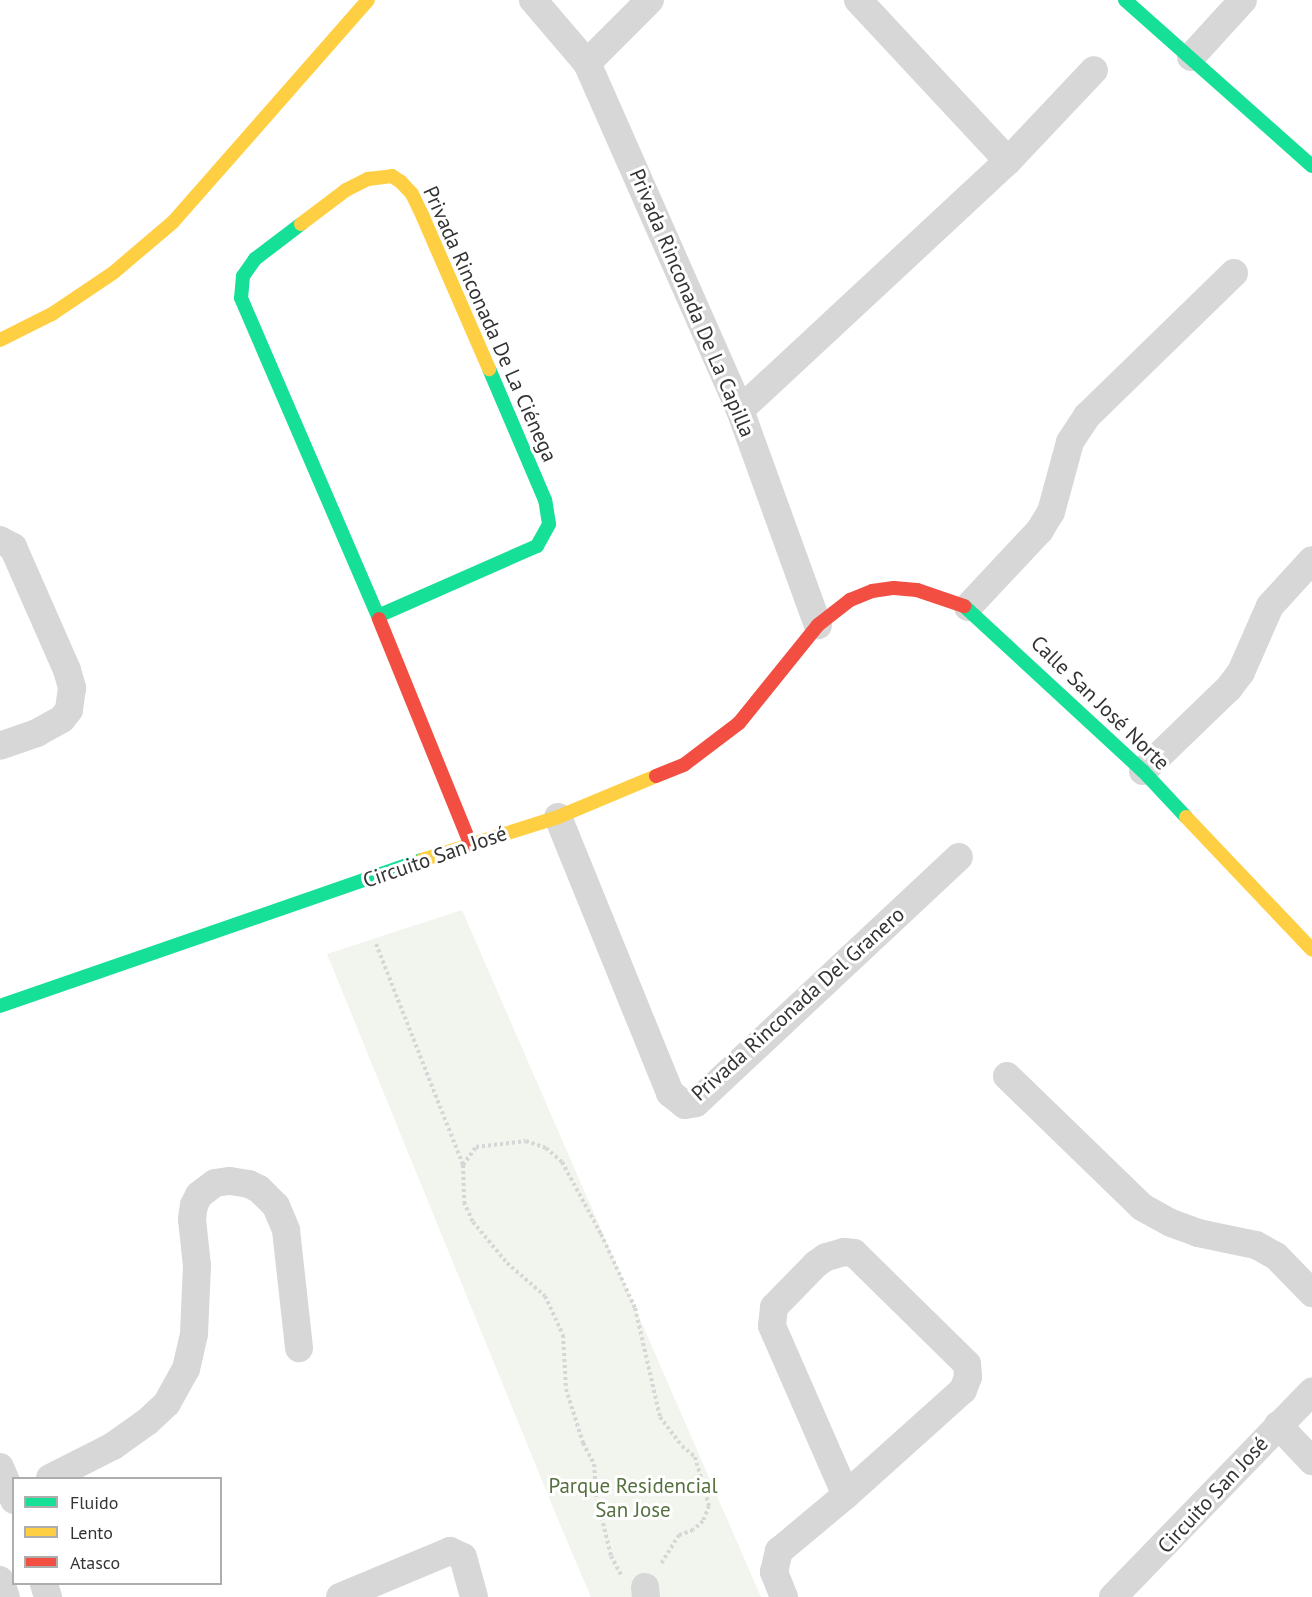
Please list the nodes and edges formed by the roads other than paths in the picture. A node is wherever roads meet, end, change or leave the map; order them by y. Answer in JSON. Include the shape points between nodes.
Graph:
{"nodes":[{"id":1,"x":368,"y":0,"type":"edge"},
{"id":2,"x":533,"y":0,"type":"edge"},
{"id":3,"x":650,"y":0,"type":"edge"},
{"id":4,"x":858,"y":0,"type":"edge"},
{"id":5,"x":1125,"y":0,"type":"edge"},
{"id":6,"x":1244,"y":0,"type":"edge"},
{"id":7,"x":1191,"y":57,"type":"junction"},
{"id":8,"x":587,"y":63,"type":"junction"},
{"id":9,"x":1094,"y":70,"type":"dead end"},
{"id":10,"x":1008,"y":160,"type":"junction"},
{"id":11,"x":1312,"y":166,"type":"edge"},
{"id":12,"x":1234,"y":273,"type":"dead end"},
{"id":13,"x":0,"y":340,"type":"edge"},
{"id":14,"x":740,"y":410,"type":"junction"},
{"id":15,"x":0,"y":540,"type":"edge"},
{"id":16,"x":1312,"y":560,"type":"edge"},
{"id":17,"x":968,"y":607,"type":"junction"},
{"id":18,"x":378,"y":616,"type":"junction"},
{"id":19,"x":818,"y":625,"type":"junction"},
{"id":20,"x":0,"y":746,"type":"edge"},
{"id":21,"x":1143,"y":771,"type":"junction"},
{"id":22,"x":558,"y":817,"type":"junction"},
{"id":23,"x":470,"y":843,"type":"junction"},
{"id":24,"x":959,"y":857,"type":"dead end"},
{"id":25,"x":1312,"y":950,"type":"edge"},
{"id":26,"x":0,"y":1006,"type":"edge"},
{"id":27,"x":1007,"y":1076,"type":"dead end"},
{"id":28,"x":1312,"y":1293,"type":"edge"},
{"id":29,"x":299,"y":1348,"type":"dead end"},
{"id":30,"x":1312,"y":1392,"type":"edge"},
{"id":31,"x":1278,"y":1425,"type":"junction"},
{"id":32,"x":1312,"y":1461,"type":"edge"},
{"id":33,"x":0,"y":1467,"type":"edge"},
{"id":34,"x":54,"y":1477,"type":"edge"},
{"id":35,"x":846,"y":1495,"type":"junction"},
{"id":36,"x":12,"y":1497,"type":"edge"},
{"id":37,"x":0,"y":1580,"type":"edge"},
{"id":38,"x":1132,"y":1591,"type":"edge"},
{"id":39,"x":6,"y":1597,"type":"edge"},
{"id":40,"x":340,"y":1597,"type":"edge"},
{"id":41,"x":474,"y":1597,"type":"edge"},
{"id":42,"x":784,"y":1597,"type":"edge"}],
"edges":[{"from":1,"to":13,"type":"street","via":[[173,222],[113,273],[52,314]]},
{"from":2,"to":8,"type":"street","name":"Privada Rinconada De La Capilla"},
{"from":3,"to":8,"type":"street"},
{"from":4,"to":10,"type":"street"},
{"from":5,"to":7,"type":"street"},
{"from":6,"to":7,"type":"street"},
{"from":7,"to":11,"type":"street"},
{"from":8,"to":14,"type":"street","name":"Privada Rinconada De La Capilla"},
{"from":9,"to":10,"type":"street"},
{"from":10,"to":14,"type":"street"},
{"from":12,"to":17,"type":"street","via":[[1087,416],[1070,442],[1050,512],[1040,530]]},
{"from":14,"to":19,"type":"street","name":"Privada Rinconada De La Capilla"},
{"from":15,"to":20,"type":"street","via":[[13,547],[72,688],[69,710],[62,719]]},
{"from":16,"to":21,"type":"street","via":[[1270,606],[1245,665],[1229,688]]},
{"from":17,"to":19,"type":"street","name":"Calle San José Norte","via":[[917,590],[894,588],[850,600]]},
{"from":17,"to":21,"type":"street","name":"Calle San José Norte"},
{"from":18,"to":18,"type":"street","name":"Privada Rinconada De La Ciénega","via":[[249,322],[240,286],[246,268],[255,259],[346,190],[383,176],[401,182],[412,194],[549,515],[546,533],[537,546]]},
{"from":18,"to":23,"type":"street","name":"Privada Rinconada De La Ciénega"},
{"from":19,"to":22,"type":"street","name":"Circuito San José","via":[[740,723],[685,764]]},
{"from":21,"to":25,"type":"street","name":"Calle San José Norte"},
{"from":22,"to":23,"type":"street","name":"Circuito San José"},
{"from":22,"to":24,"type":"street","name":"Privada Rinconada Del Granero","via":[[670,1093],[685,1105],[696,1103]]},
{"from":23,"to":26,"type":"street","name":"Circuito San José"},
{"from":27,"to":28,"type":"street","via":[[1142,1207],[1198,1233],[1256,1245],[1276,1256]]},
{"from":29,"to":34,"type":"street","via":[[286,1230],[276,1206],[249,1184],[215,1183],[199,1195],[194,1205],[197,1278],[194,1334],[186,1369],[167,1403],[148,1421],[112,1446]]},
{"from":30,"to":31,"type":"street","name":"Circuito San José"},
{"from":31,"to":32,"type":"street"},
{"from":31,"to":38,"type":"street","name":"Circuito San José"},
{"from":33,"to":36,"type":"street"},
{"from":35,"to":35,"type":"street","via":[[963,1390],[969,1370],[854,1253],[834,1254],[816,1264],[774,1307],[772,1317],[775,1336]]},
{"from":35,"to":42,"type":"street","via":[[779,1551],[774,1572]]},
{"from":37,"to":39,"type":"street"},
{"from":40,"to":41,"type":"street","via":[[450,1551],[463,1557]]}]}
